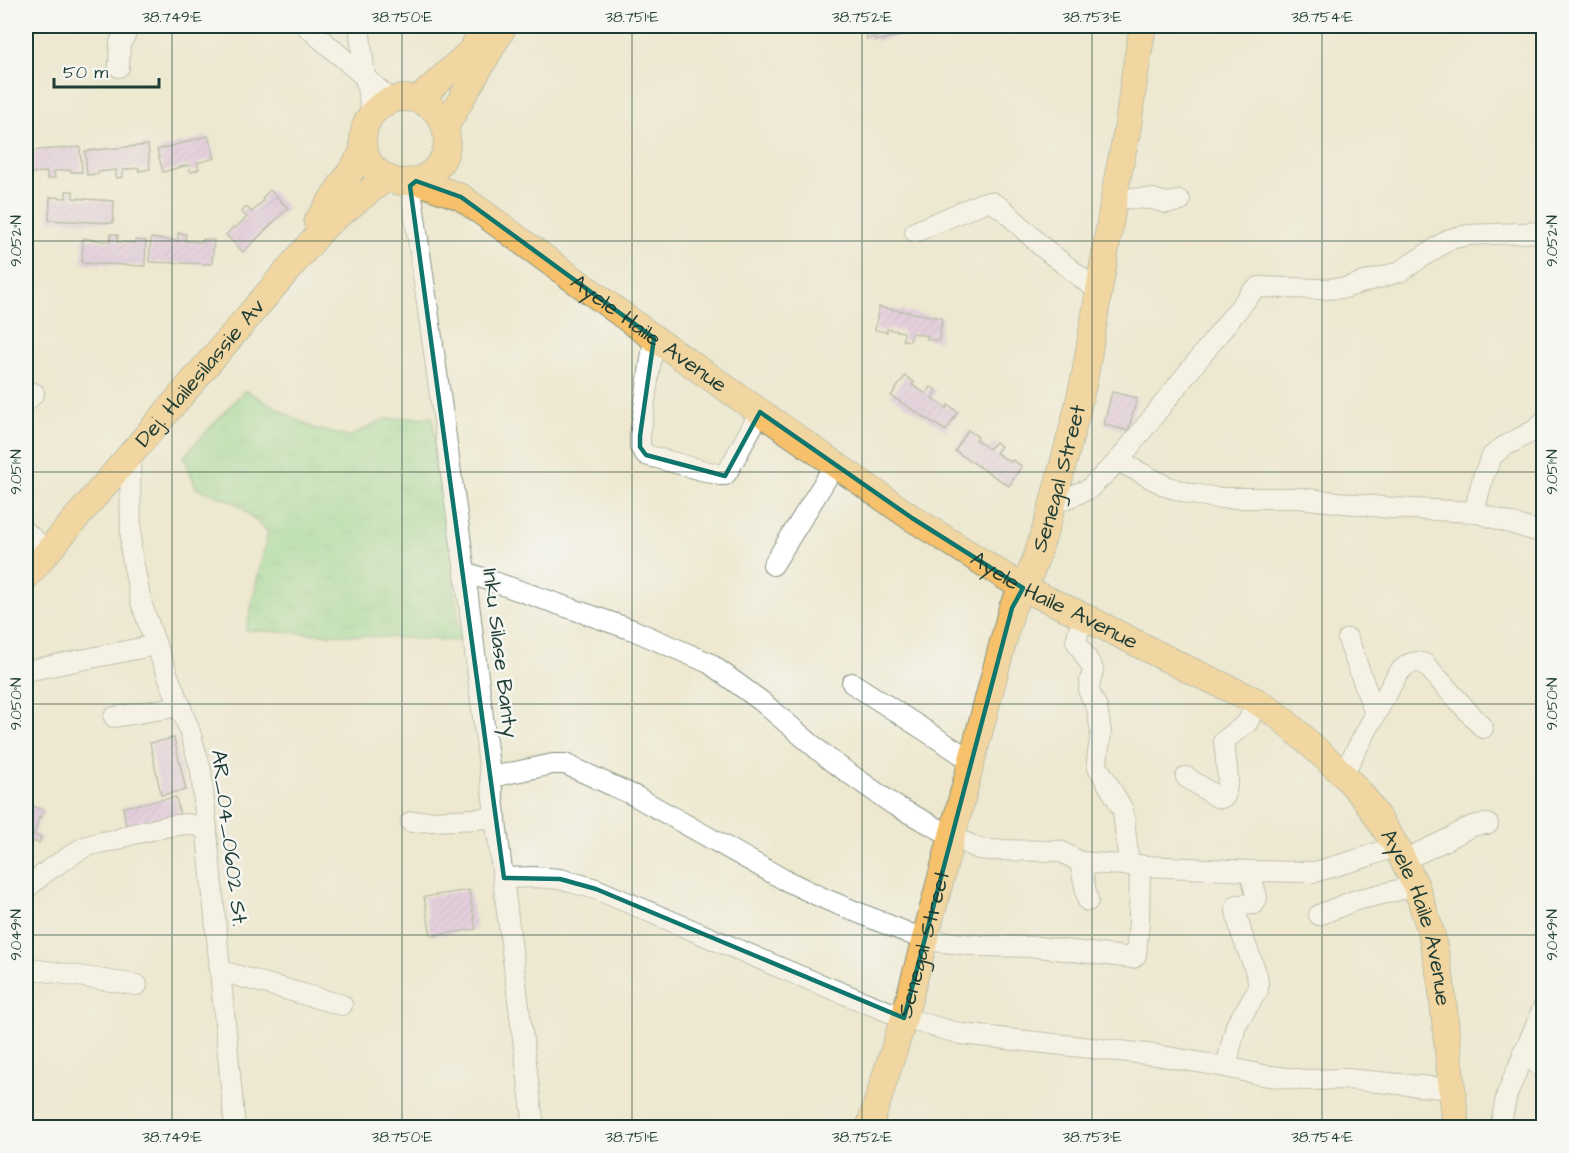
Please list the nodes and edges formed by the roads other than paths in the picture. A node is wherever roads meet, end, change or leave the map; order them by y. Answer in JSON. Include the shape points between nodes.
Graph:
{"nodes":[{"id":1,"x":128,"y":26,"type":"edge"},
{"id":2,"x":306,"y":26,"type":"edge"},
{"id":3,"x":359,"y":26,"type":"edge"},
{"id":4,"x":486,"y":26,"type":"edge"},
{"id":5,"x":504,"y":26,"type":"edge"},
{"id":6,"x":1143,"y":26,"type":"edge"},
{"id":7,"x":119,"y":67,"type":"dead end"},
{"id":8,"x":365,"y":77,"type":"junction"},
{"id":9,"x":418,"y":100,"type":"junction"},
{"id":10,"x":382,"y":107,"type":"junction"},
{"id":11,"x":446,"y":136,"type":"junction"},
{"id":12,"x":364,"y":151,"type":"junction"},
{"id":13,"x":405,"y":182,"type":"junction"},
{"id":14,"x":1115,"y":195,"type":"junction"},
{"id":15,"x":461,"y":196,"type":"junction"},
{"id":16,"x":1180,"y":201,"type":"dead end"},
{"id":17,"x":915,"y":232,"type":"dead end"},
{"id":18,"x":1544,"y":232,"type":"edge"},
{"id":19,"x":1098,"y":291,"type":"junction"},
{"id":20,"x":654,"y":338,"type":"junction"},
{"id":21,"x":760,"y":412,"type":"junction"},
{"id":22,"x":1544,"y":421,"type":"edge"},
{"id":23,"x":130,"y":456,"type":"junction"},
{"id":24,"x":1118,"y":461,"type":"junction"},
{"id":25,"x":835,"y":465,"type":"junction"},
{"id":26,"x":1053,"y":504,"type":"junction"},
{"id":27,"x":1474,"y":512,"type":"junction"},
{"id":28,"x":1544,"y":531,"type":"edge"},
{"id":29,"x":30,"y":546,"type":"edge"},
{"id":30,"x":773,"y":565,"type":"dead end"},
{"id":31,"x":465,"y":572,"type":"junction"},
{"id":32,"x":26,"y":577,"type":"edge"},
{"id":33,"x":1023,"y":588,"type":"junction"},
{"id":34,"x":1083,"y":616,"type":"junction"},
{"id":35,"x":1348,"y":639,"type":"dead end"},
{"id":36,"x":156,"y":645,"type":"junction"},
{"id":37,"x":26,"y":671,"type":"edge"},
{"id":38,"x":852,"y":683,"type":"dead end"},
{"id":39,"x":1256,"y":700,"type":"junction"},
{"id":40,"x":181,"y":706,"type":"junction"},
{"id":41,"x":1375,"y":714,"type":"junction"},
{"id":42,"x":114,"y":717,"type":"dead end"},
{"id":43,"x":1484,"y":728,"type":"dead end"},
{"id":44,"x":972,"y":761,"type":"junction"},
{"id":45,"x":1343,"y":774,"type":"junction"},
{"id":46,"x":492,"y":777,"type":"junction"},
{"id":47,"x":1186,"y":777,"type":"dead end"},
{"id":48,"x":496,"y":818,"type":"junction"},
{"id":49,"x":411,"y":822,"type":"dead end"},
{"id":50,"x":1488,"y":824,"type":"dead end"},
{"id":51,"x":207,"y":828,"type":"junction"},
{"id":52,"x":952,"y":836,"type":"junction"},
{"id":53,"x":1400,"y":853,"type":"junction"},
{"id":54,"x":1080,"y":862,"type":"junction"},
{"id":55,"x":1134,"y":865,"type":"junction"},
{"id":56,"x":1250,"y":871,"type":"junction"},
{"id":57,"x":504,"y":878,"type":"junction"},
{"id":58,"x":1416,"y":886,"type":"junction"},
{"id":59,"x":26,"y":889,"type":"edge"},
{"id":60,"x":1088,"y":901,"type":"dead end"},
{"id":61,"x":1319,"y":915,"type":"dead end"},
{"id":62,"x":925,"y":940,"type":"junction"},
{"id":63,"x":26,"y":968,"type":"edge"},
{"id":64,"x":220,"y":971,"type":"junction"},
{"id":65,"x":137,"y":985,"type":"dead end"},
{"id":66,"x":342,"y":1005,"type":"dead end"},
{"id":67,"x":1544,"y":1006,"type":"edge"},
{"id":68,"x":904,"y":1018,"type":"junction"},
{"id":69,"x":1523,"y":1052,"type":"junction"},
{"id":70,"x":1226,"y":1067,"type":"junction"},
{"id":71,"x":1544,"y":1070,"type":"edge"},
{"id":72,"x":1452,"y":1089,"type":"junction"},
{"id":73,"x":236,"y":1128,"type":"edge"},
{"id":74,"x":534,"y":1128,"type":"edge"},
{"id":75,"x":869,"y":1128,"type":"edge"},
{"id":76,"x":1456,"y":1128,"type":"edge"},
{"id":77,"x":1500,"y":1128,"type":"edge"}],
"edges":[{"from":1,"to":7,"type":"street","via":[[120,42]]},
{"from":2,"to":8,"type":"street"},
{"from":3,"to":8,"type":"street"},
{"from":4,"to":9,"type":"main road","via":[[471,51]]},
{"from":5,"to":11,"type":"main road","name":"Dej. Hailesilassie Av"},
{"from":6,"to":14,"type":"main road","name":"Senegal Street"},
{"from":8,"to":10,"type":"street"},
{"from":9,"to":10,"type":"main road","via":[[409,98]]},
{"from":9,"to":11,"type":"main road","via":[[434,109]]},
{"from":10,"to":12,"type":"main road","name":"Dej. Hailesilassie Av","via":[[367,122]]},
{"from":11,"to":13,"type":"main road","name":"Dej. Hailesilassie Av","via":[[444,156],[437,167],[427,176]]},
{"from":11,"to":15,"type":"main road"},
{"from":12,"to":13,"type":"main road","via":[[372,167]]},
{"from":12,"to":29,"type":"main road","name":"Dej. Hailesilassie Av","via":[[321,218]]},
{"from":13,"to":15,"type":"main road","name":"Ayele Haile Avenue"},
{"from":13,"to":23,"type":"main road","name":"Dej. Hailesilassie Av","via":[[327,224]]},
{"from":13,"to":31,"type":"street","name":"Inku Silase Banty"},
{"from":14,"to":16,"type":"street"},
{"from":14,"to":19,"type":"main road","name":"Senegal Street"},
{"from":15,"to":20,"type":"main road","name":"Ayele Haile Avenue"},
{"from":17,"to":19,"type":"street","via":[[982,202],[991,202]]},
{"from":18,"to":24,"type":"street","via":[[1450,239],[1399,272],[1344,288],[1259,287]]},
{"from":19,"to":26,"type":"main road","name":"Senegal Street","via":[[1085,375]]},
{"from":20,"to":21,"type":"main road","name":"Ayele Haile Avenue"},
{"from":20,"to":21,"type":"street","via":[[640,436],[640,447],[646,455],[725,475]]},
{"from":21,"to":25,"type":"main road","name":"Ayele Haile Avenue"},
{"from":22,"to":27,"type":"street","via":[[1492,456]]},
{"from":23,"to":32,"type":"main road","name":"Dej. Hailesilassie Av"},
{"from":23,"to":36,"type":"street","name":"AR_04_0602 St.","via":[[131,551],[141,602]]},
{"from":24,"to":26,"type":"street","via":[[1089,489]]},
{"from":24,"to":27,"type":"street","via":[[1168,487],[1218,498],[1298,498]]},
{"from":25,"to":30,"type":"street"},
{"from":25,"to":33,"type":"main road","name":"Ayele Haile Avenue"},
{"from":26,"to":33,"type":"main road","name":"Senegal Street"},
{"from":27,"to":28,"type":"street"},
{"from":31,"to":46,"type":"street","name":"Inku Silase Banty"},
{"from":31,"to":52,"type":"street","via":[[633,630],[709,663],[830,760],[894,805]]},
{"from":33,"to":34,"type":"main road","name":"Ayele Haile Avenue"},
{"from":33,"to":44,"type":"main road","name":"Senegal Street","via":[[1012,608]]},
{"from":34,"to":39,"type":"main road","name":"Ayele Haile Avenue"},
{"from":34,"to":55,"type":"street","via":[[1076,641],[1093,671],[1089,692],[1100,721],[1098,767],[1123,810]]},
{"from":35,"to":41,"type":"street"},
{"from":36,"to":37,"type":"street"},
{"from":36,"to":40,"type":"street","name":"AR_04_0602 St."},
{"from":38,"to":44,"type":"street"},
{"from":39,"to":45,"type":"main road","name":"Ayele Haile Avenue"},
{"from":39,"to":47,"type":"street","via":[[1248,722],[1224,741],[1226,796],[1217,797]]},
{"from":40,"to":42,"type":"street"},
{"from":40,"to":51,"type":"street","name":"AR_04_0602 St.","via":[[201,770]]},
{"from":41,"to":43,"type":"street","via":[[1402,668],[1419,661]]},
{"from":41,"to":45,"type":"street"},
{"from":44,"to":52,"type":"main road","name":"Senegal Street"},
{"from":45,"to":53,"type":"main road","name":"Ayele Haile Avenue","via":[[1366,800]]},
{"from":46,"to":48,"type":"street","name":"Inku Silase Banty"},
{"from":46,"to":62,"type":"street","via":[[565,764],[634,796],[783,879]]},
{"from":48,"to":49,"type":"street"},
{"from":48,"to":57,"type":"street","name":"Inku Silase Banty"},
{"from":50,"to":53,"type":"street","via":[[1468,827],[1453,837]]},
{"from":51,"to":59,"type":"street","via":[[169,826],[84,847]]},
{"from":51,"to":64,"type":"street","name":"AR_04_0602 St."},
{"from":52,"to":54,"type":"street","via":[[979,849],[1060,851]]},
{"from":52,"to":62,"type":"main road","name":"Senegal Street"},
{"from":53,"to":56,"type":"street","via":[[1321,871]]},
{"from":53,"to":58,"type":"main road","name":"Ayele Haile Avenue"},
{"from":54,"to":55,"type":"street"},
{"from":54,"to":60,"type":"street"},
{"from":55,"to":56,"type":"street"},
{"from":55,"to":62,"type":"street","via":[[1139,922],[1133,958]]},
{"from":56,"to":70,"type":"street","via":[[1257,902],[1238,905],[1236,911],[1257,975],[1258,990],[1236,1025]]},
{"from":57,"to":68,"type":"street","via":[[560,879],[596,888]]},
{"from":57,"to":74,"type":"street","name":"Inku Silase Banty"},
{"from":58,"to":61,"type":"street","via":[[1356,900]]},
{"from":58,"to":72,"type":"main road","name":"Ayele Haile Avenue","via":[[1441,982]]},
{"from":62,"to":68,"type":"main road","name":"Senegal Street"},
{"from":63,"to":65,"type":"street"},
{"from":64,"to":66,"type":"street"},
{"from":64,"to":73,"type":"street","name":"AR_04_0602 St."},
{"from":67,"to":69,"type":"street"},
{"from":68,"to":70,"type":"street","via":[[961,1034],[1156,1055]]},
{"from":68,"to":75,"type":"main road","name":"Senegal Street"},
{"from":69,"to":71,"type":"street"},
{"from":69,"to":77,"type":"street","via":[[1507,1094]]},
{"from":70,"to":72,"type":"street","via":[[1304,1080],[1347,1078]]},
{"from":72,"to":76,"type":"main road","name":"Ayele Haile Avenue"}]}
